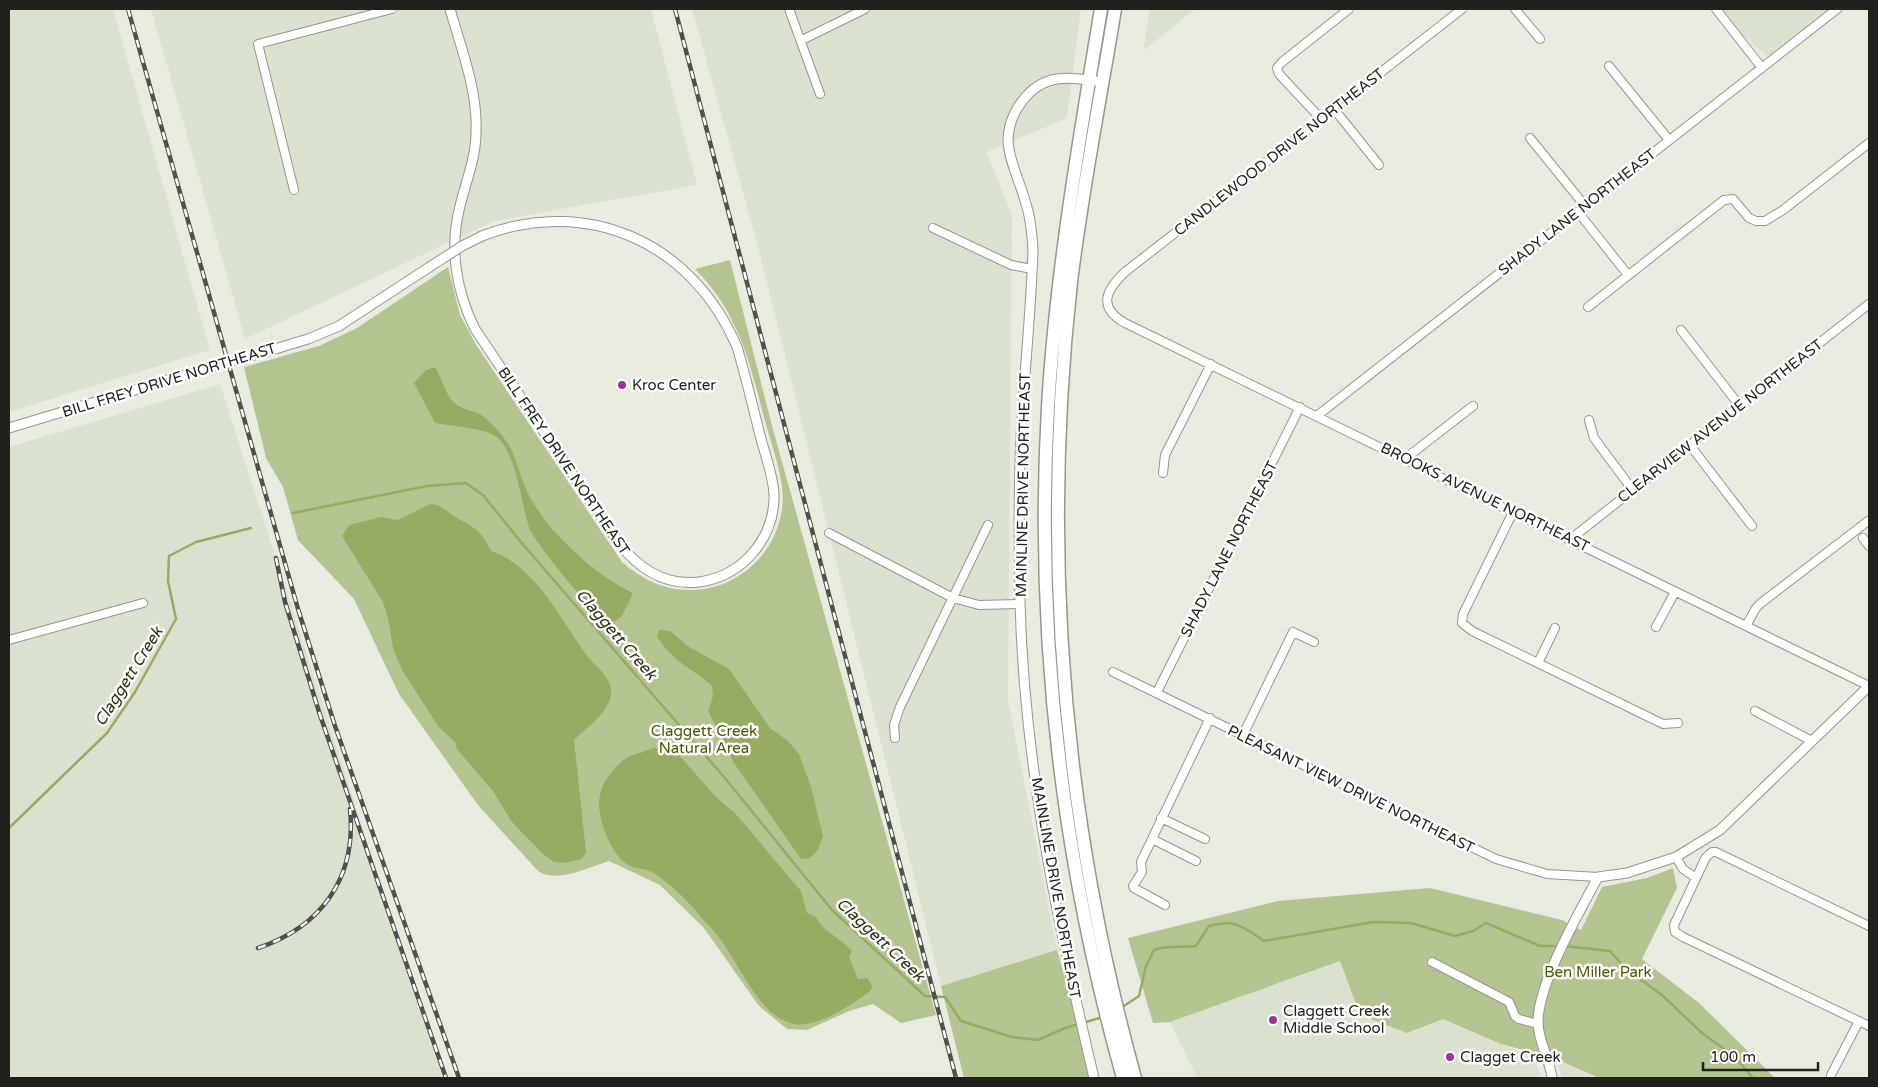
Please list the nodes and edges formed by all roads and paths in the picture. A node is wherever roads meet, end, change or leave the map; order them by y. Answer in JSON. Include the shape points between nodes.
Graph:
{"nodes":[{"id":1,"x":392,"y":9,"type":"edge"},
{"id":2,"x":450,"y":9,"type":"edge"},
{"id":3,"x":790,"y":9,"type":"edge"},
{"id":4,"x":865,"y":9,"type":"edge"},
{"id":5,"x":1101,"y":9,"type":"edge"},
{"id":6,"x":1115,"y":9,"type":"edge"},
{"id":7,"x":1349,"y":9,"type":"edge"},
{"id":8,"x":1462,"y":9,"type":"edge"},
{"id":9,"x":1515,"y":9,"type":"edge"},
{"id":10,"x":1716,"y":9,"type":"edge"},
{"id":11,"x":1837,"y":9,"type":"edge"},
{"id":12,"x":1540,"y":39,"type":"dead end"},
{"id":13,"x":802,"y":40,"type":"junction"},
{"id":14,"x":1609,"y":66,"type":"dead end"},
{"id":15,"x":1762,"y":68,"type":"junction"},
{"id":16,"x":1089,"y":80,"type":"junction"},
{"id":17,"x":1103,"y":82,"type":"junction"},
{"id":18,"x":820,"y":94,"type":"dead end"},
{"id":19,"x":1334,"y":109,"type":"junction"},
{"id":20,"x":1321,"y":119,"type":"junction"},
{"id":21,"x":1530,"y":138,"type":"dead end"},
{"id":22,"x":1669,"y":140,"type":"junction"},
{"id":23,"x":1869,"y":143,"type":"edge"},
{"id":24,"x":1379,"y":165,"type":"dead end"},
{"id":25,"x":294,"y":190,"type":"dead end"},
{"id":26,"x":1585,"y":206,"type":"junction"},
{"id":27,"x":1578,"y":212,"type":"junction"},
{"id":28,"x":933,"y":228,"type":"dead end"},
{"id":29,"x":1032,"y":268,"type":"junction"},
{"id":30,"x":1628,"y":275,"type":"junction"},
{"id":31,"x":1107,"y":302,"type":"joint"},
{"id":32,"x":1869,"y":304,"type":"edge"},
{"id":33,"x":1588,"y":307,"type":"dead end"},
{"id":34,"x":1681,"y":330,"type":"dead end"},
{"id":35,"x":1211,"y":364,"type":"junction"},
{"id":36,"x":1739,"y":405,"type":"junction"},
{"id":37,"x":1472,"y":406,"type":"dead end"},
{"id":38,"x":1300,"y":407,"type":"junction"},
{"id":39,"x":1318,"y":415,"type":"junction"},
{"id":40,"x":1589,"y":420,"type":"dead end"},
{"id":41,"x":9,"y":428,"type":"edge"},
{"id":42,"x":1689,"y":444,"type":"junction"},
{"id":43,"x":1406,"y":458,"type":"junction"},
{"id":44,"x":1163,"y":473,"type":"dead end"},
{"id":45,"x":1632,"y":489,"type":"junction"},
{"id":46,"x":1513,"y":512,"type":"junction"},
{"id":47,"x":1868,"y":521,"type":"dead end"},
{"id":48,"x":988,"y":525,"type":"dead end"},
{"id":49,"x":1752,"y":526,"type":"dead end"},
{"id":50,"x":829,"y":533,"type":"dead end"},
{"id":51,"x":1863,"y":538,"type":"dead end"},
{"id":52,"x":1572,"y":540,"type":"junction"},
{"id":53,"x":1869,"y":546,"type":"edge"},
{"id":54,"x":1675,"y":592,"type":"junction"},
{"id":55,"x":953,"y":598,"type":"junction"},
{"id":56,"x":143,"y":603,"type":"dead end"},
{"id":57,"x":1020,"y":604,"type":"junction"},
{"id":58,"x":1746,"y":626,"type":"junction"},
{"id":59,"x":1656,"y":627,"type":"dead end"},
{"id":60,"x":1556,"y":628,"type":"dead end"},
{"id":61,"x":9,"y":640,"type":"edge"},
{"id":62,"x":1314,"y":642,"type":"dead end"},
{"id":63,"x":1538,"y":663,"type":"junction"},
{"id":64,"x":1113,"y":672,"type":"dead end"},
{"id":65,"x":1869,"y":686,"type":"edge"},
{"id":66,"x":1157,"y":692,"type":"junction"},
{"id":67,"x":1755,"y":711,"type":"dead end"},
{"id":68,"x":1210,"y":718,"type":"junction"},
{"id":69,"x":1678,"y":723,"type":"dead end"},
{"id":70,"x":1243,"y":735,"type":"junction"},
{"id":71,"x":895,"y":738,"type":"dead end"},
{"id":72,"x":1812,"y":741,"type":"junction"},
{"id":73,"x":1161,"y":818,"type":"junction"},
{"id":74,"x":1152,"y":838,"type":"junction"},
{"id":75,"x":1205,"y":839,"type":"dead end"},
{"id":76,"x":1676,"y":857,"type":"junction"},
{"id":77,"x":1196,"y":861,"type":"dead end"},
{"id":78,"x":1598,"y":877,"type":"junction"},
{"id":79,"x":1696,"y":878,"type":"junction"},
{"id":80,"x":1165,"y":906,"type":"dead end"},
{"id":81,"x":1869,"y":926,"type":"edge"},
{"id":82,"x":1432,"y":962,"type":"dead end"},
{"id":83,"x":1106,"y":987,"type":"junction"},
{"id":84,"x":1859,"y":1022,"type":"junction"},
{"id":85,"x":1538,"y":1024,"type":"junction"},
{"id":86,"x":1869,"y":1026,"type":"edge"},
{"id":87,"x":1117,"y":1037,"type":"junction"},
{"id":88,"x":1831,"y":1074,"type":"dead end"},
{"id":89,"x":1094,"y":1078,"type":"edge"},
{"id":90,"x":1123,"y":1078,"type":"edge"},
{"id":91,"x":1135,"y":1078,"type":"edge"},
{"id":92,"x":1552,"y":1078,"type":"edge"}],
"edges":[{"from":1,"to":25,"type":"street","via":[[258,44]]},
{"from":2,"to":41,"type":"street","name":"BILL FREY DRIVE NORTHEAST","bridge":true,"via":[[471,89],[476,131],[473,162],[458,217],[455,241],[457,276],[467,311],[487,347],[618,542],[638,565],[671,580],[704,581],[725,575],[755,552],[770,525],[774,494],[728,326],[710,298],[675,262],[641,241],[591,224],[556,221],[518,226],[482,236],[462,246],[428,268],[339,326],[308,339]]},
{"from":3,"to":13,"type":"street"},
{"from":4,"to":13,"type":"street"},
{"from":5,"to":16,"type":"highway"},
{"from":6,"to":17,"type":"highway"},
{"from":7,"to":20,"type":"street","via":[[1277,68]]},
{"from":8,"to":19,"type":"street","name":"CANDLEWOOD DRIVE NORTHEAST"},
{"from":9,"to":12,"type":"street"},
{"from":10,"to":15,"type":"street"},
{"from":11,"to":15,"type":"street","name":"SHADY LANE NORTHEAST"},
{"from":13,"to":18,"type":"street"},
{"from":14,"to":22,"type":"street"},
{"from":15,"to":22,"type":"street","name":"SHADY LANE NORTHEAST"},
{"from":16,"to":17,"type":"street","name":"MAINLINE DRIVE NORTHEAST"},
{"from":16,"to":29,"type":"street","name":"MAINLINE DRIVE NORTHEAST","via":[[1055,79],[1042,84],[1026,97],[1013,118],[1008,141],[1032,229]]},
{"from":16,"to":83,"type":"highway","via":[[1067,221],[1054,341],[1046,458],[1045,555],[1049,656],[1061,781],[1077,884]]},
{"from":17,"to":83,"type":"highway","via":[[1067,326],[1059,437],[1057,567],[1072,770]]},
{"from":19,"to":20,"type":"street","name":"CANDLEWOOD DRIVE NORTHEAST"},
{"from":19,"to":24,"type":"street"},
{"from":20,"to":31,"type":"street","name":"CANDLEWOOD DRIVE NORTHEAST","via":[[1125,272],[1110,288]]},
{"from":21,"to":26,"type":"street"},
{"from":22,"to":26,"type":"street","name":"SHADY LANE NORTHEAST"},
{"from":23,"to":30,"type":"street","via":[[1765,221],[1749,218],[1733,199],[1724,200]]},
{"from":26,"to":27,"type":"street","name":"SHADY LANE NORTHEAST"},
{"from":27,"to":30,"type":"street"},
{"from":27,"to":39,"type":"street","name":"SHADY LANE NORTHEAST"},
{"from":28,"to":29,"type":"street","via":[[1011,265]]},
{"from":29,"to":57,"type":"street","name":"MAINLINE DRIVE NORTHEAST","via":[[1021,440]]},
{"from":30,"to":33,"type":"street"},
{"from":31,"to":35,"type":"street","name":"BROOKS AVENUE NORTHEAST","via":[[1110,310],[1121,320]]},
{"from":32,"to":36,"type":"street","name":"CLEARVIEW AVENUE NORTHEAST"},
{"from":34,"to":36,"type":"street"},
{"from":35,"to":38,"type":"street","name":"BROOKS AVENUE NORTHEAST"},
{"from":35,"to":44,"type":"street","via":[[1165,454]]},
{"from":36,"to":42,"type":"street","name":"CLEARVIEW AVENUE NORTHEAST"},
{"from":37,"to":43,"type":"street"},
{"from":38,"to":39,"type":"street","name":"BROOKS AVENUE NORTHEAST"},
{"from":38,"to":66,"type":"street","name":"SHADY LANE NORTHEAST"},
{"from":39,"to":43,"type":"street","name":"BROOKS AVENUE NORTHEAST"},
{"from":40,"to":45,"type":"street","via":[[1594,438]]},
{"from":42,"to":45,"type":"street","name":"CLEARVIEW AVENUE NORTHEAST"},
{"from":42,"to":49,"type":"street"},
{"from":43,"to":46,"type":"street","name":"BROOKS AVENUE NORTHEAST"},
{"from":45,"to":52,"type":"street","name":"CLEARVIEW AVENUE NORTHEAST"},
{"from":46,"to":52,"type":"street","name":"BROOKS AVENUE NORTHEAST"},
{"from":46,"to":63,"type":"street","via":[[1463,614],[1462,623]]},
{"from":47,"to":58,"type":"street","via":[[1756,608]]},
{"from":48,"to":55,"type":"street"},
{"from":50,"to":55,"type":"street"},
{"from":51,"to":53,"type":"street"},
{"from":52,"to":54,"type":"street","name":"BROOKS AVENUE NORTHEAST"},
{"from":54,"to":58,"type":"street","name":"BROOKS AVENUE NORTHEAST"},
{"from":54,"to":59,"type":"street"},
{"from":55,"to":57,"type":"street","via":[[979,605]]},
{"from":55,"to":71,"type":"street","via":[[896,716]]},
{"from":56,"to":61,"type":"street"},
{"from":57,"to":89,"type":"street","name":"MAINLINE DRIVE NORTHEAST","via":[[1039,805],[1057,912]]},
{"from":58,"to":65,"type":"street","name":"BROOKS AVENUE NORTHEAST"},
{"from":60,"to":63,"type":"street"},
{"from":62,"to":70,"type":"street","via":[[1293,632]]},
{"from":63,"to":69,"type":"street","via":[[1663,724]]},
{"from":64,"to":66,"type":"street","name":"PLEASANT VIEW DRIVE NORTHEAST"},
{"from":65,"to":72,"type":"street"},
{"from":66,"to":68,"type":"street","name":"PLEASANT VIEW DRIVE NORTHEAST"},
{"from":67,"to":72,"type":"street"},
{"from":68,"to":70,"type":"street","name":"PLEASANT VIEW DRIVE NORTHEAST"},
{"from":68,"to":73,"type":"street"},
{"from":70,"to":78,"type":"street","name":"PLEASANT VIEW DRIVE NORTHEAST","via":[[1496,859],[1547,874]]},
{"from":72,"to":76,"type":"street","via":[[1720,830]]},
{"from":73,"to":74,"type":"street"},
{"from":73,"to":75,"type":"street"},
{"from":74,"to":77,"type":"street"},
{"from":74,"to":80,"type":"street","via":[[1134,888]]},
{"from":76,"to":78,"type":"street","via":[[1627,873]]},
{"from":76,"to":79,"type":"street","via":[[1683,869]]},
{"from":78,"to":85,"type":"street","via":[[1552,970],[1542,996]]},
{"from":79,"to":81,"type":"street","via":[[1706,857],[1712,852],[1719,853]]},
{"from":79,"to":84,"type":"street","via":[[1675,920],[1674,930]]},
{"from":82,"to":85,"type":"street","via":[[1506,1000],[1519,1019]]},
{"from":83,"to":87,"type":"highway"},
{"from":84,"to":86,"type":"street"},
{"from":84,"to":88,"type":"street"},
{"from":85,"to":92,"type":"street"},
{"from":87,"to":90,"type":"highway"},
{"from":87,"to":91,"type":"highway"}]}
